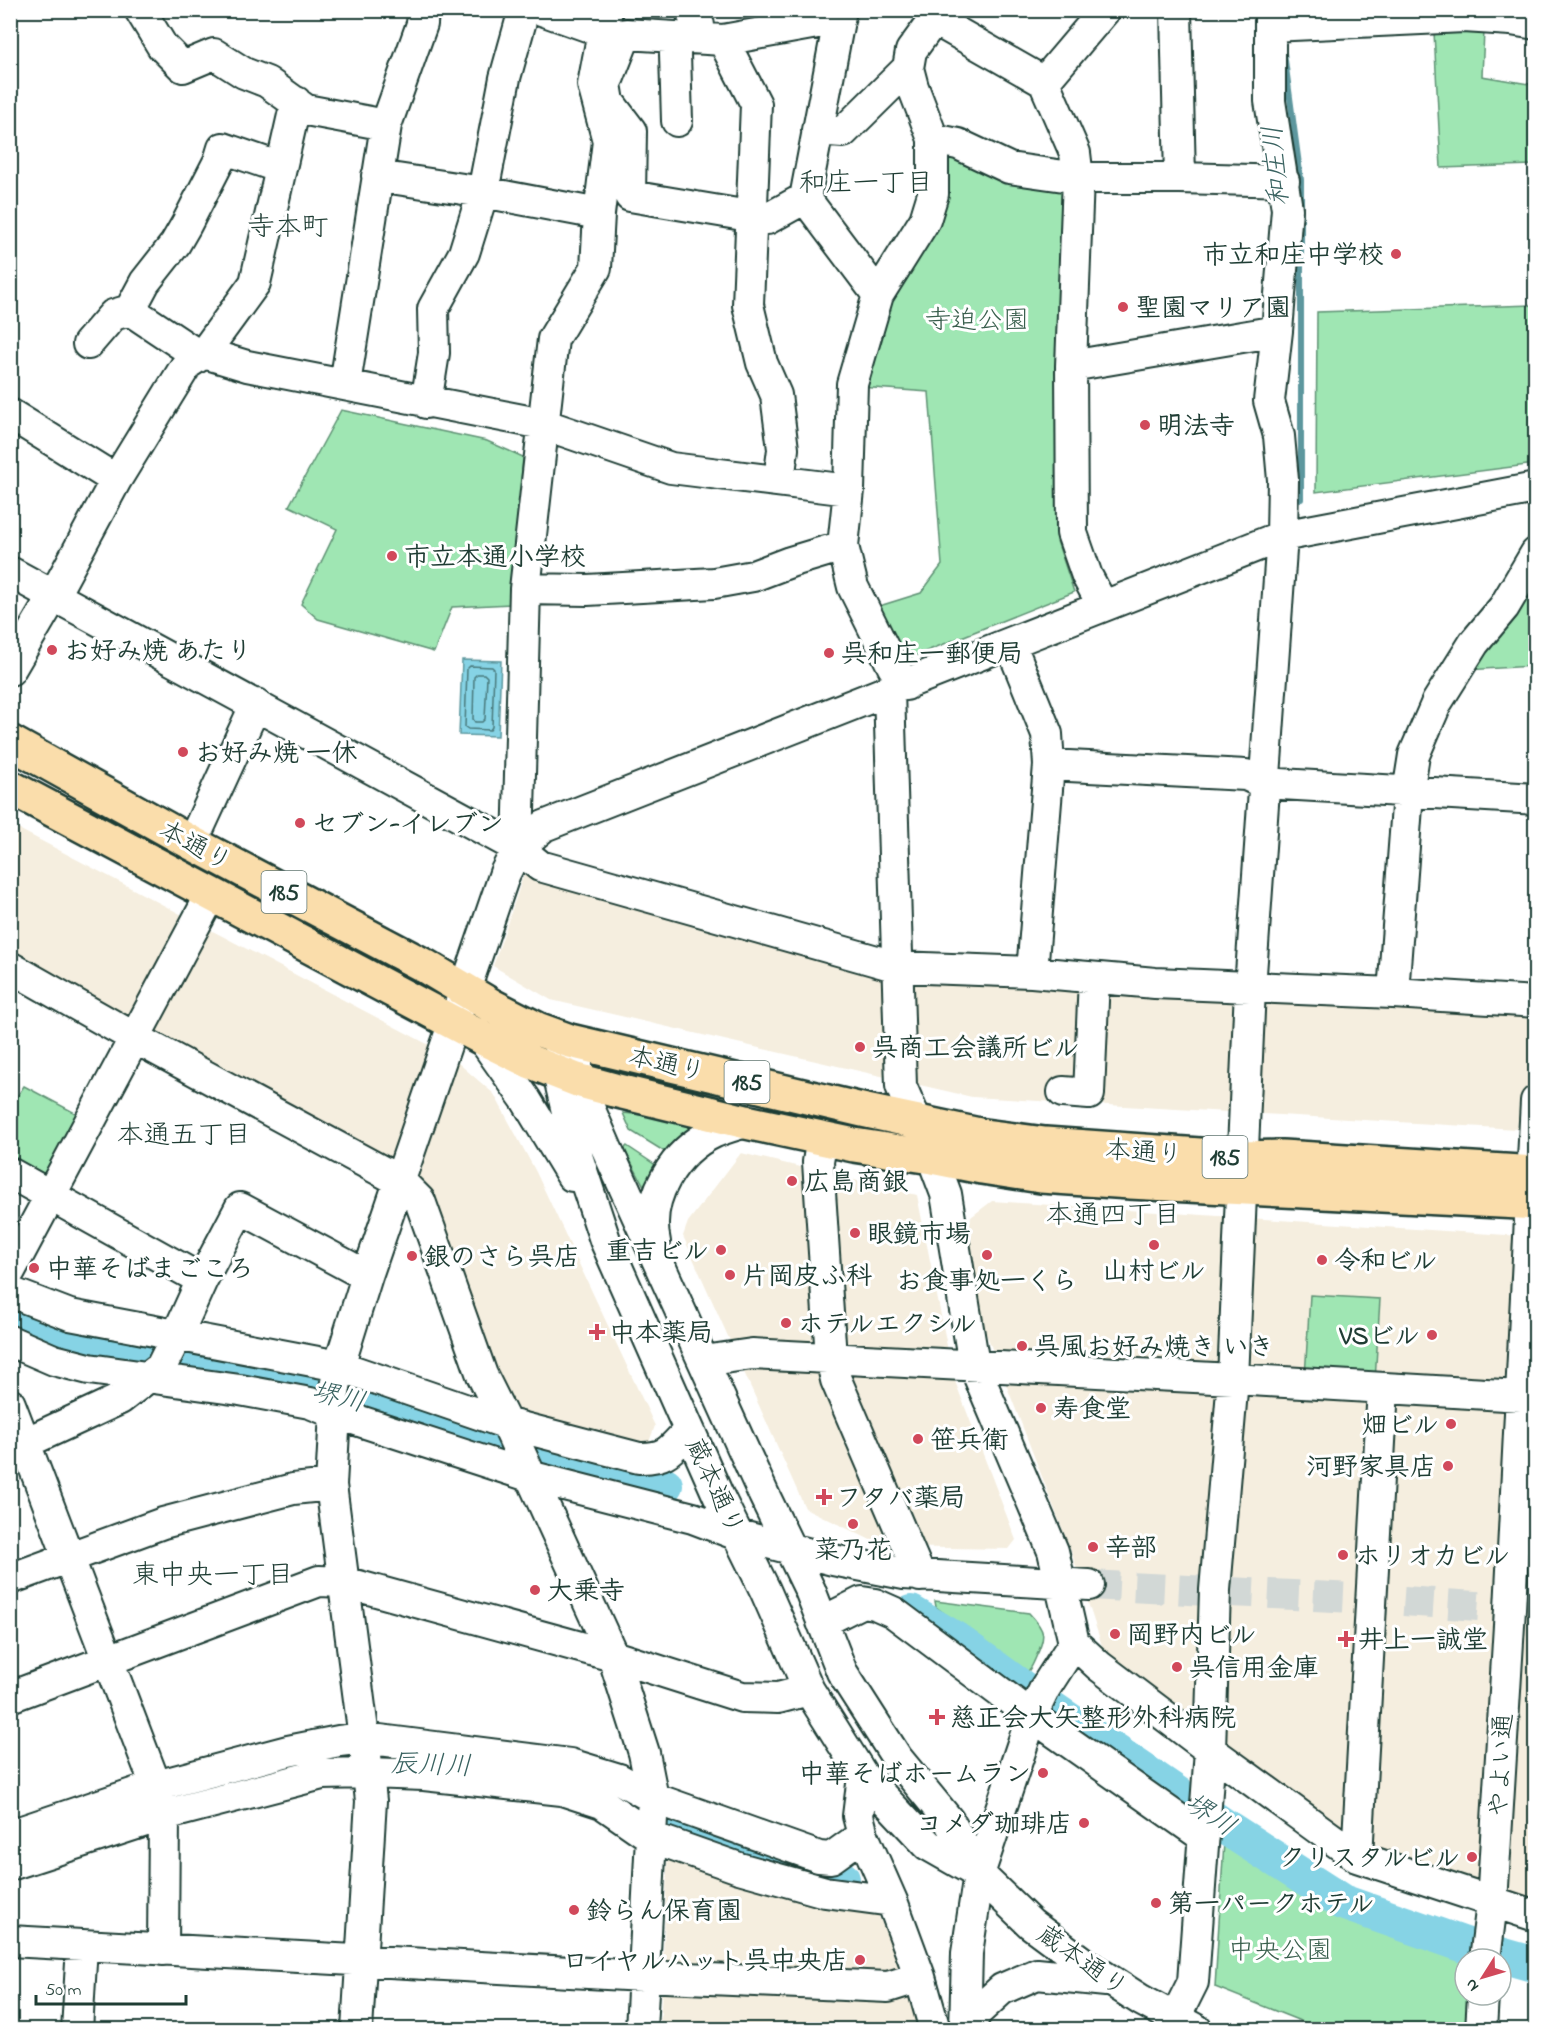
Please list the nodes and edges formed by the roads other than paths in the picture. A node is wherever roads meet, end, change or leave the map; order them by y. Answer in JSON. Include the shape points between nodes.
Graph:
{"nodes":[{"id":1,"x":140,"y":10,"type":"edge"},
{"id":2,"x":423,"y":10,"type":"edge"},
{"id":3,"x":524,"y":10,"type":"edge"},
{"id":4,"x":542,"y":10,"type":"edge"},
{"id":5,"x":1176,"y":10,"type":"edge"},
{"id":6,"x":1101,"y":12,"type":"edge"},
{"id":7,"x":840,"y":15,"type":"edge"},
{"id":8,"x":938,"y":16,"type":"edge"},
{"id":9,"x":1270,"y":18,"type":"edge"},
{"id":10,"x":1536,"y":24,"type":"edge"},
{"id":11,"x":612,"y":26,"type":"edge"},
{"id":12,"x":698,"y":31,"type":"edge"},
{"id":13,"x":908,"y":68,"type":"junction"},
{"id":14,"x":602,"y":77,"type":"junction"},
{"id":15,"x":1044,"y":81,"type":"junction"},
{"id":16,"x":296,"y":102,"type":"junction"},
{"id":17,"x":677,"y":121,"type":"dead end"},
{"id":18,"x":386,"y":125,"type":"junction"},
{"id":19,"x":817,"y":130,"type":"junction"},
{"id":20,"x":933,"y":139,"type":"junction"},
{"id":21,"x":281,"y":168,"type":"junction"},
{"id":22,"x":377,"y":176,"type":"junction"},
{"id":23,"x":1077,"y":178,"type":"junction"},
{"id":24,"x":1180,"y":178,"type":"junction"},
{"id":25,"x":1284,"y":181,"type":"junction"},
{"id":26,"x":483,"y":192,"type":"junction"},
{"id":27,"x":805,"y":198,"type":"junction"},
{"id":28,"x":599,"y":214,"type":"junction"},
{"id":29,"x":752,"y":216,"type":"junction"},
{"id":30,"x":878,"y":295,"type":"junction"},
{"id":31,"x":130,"y":310,"type":"junction"},
{"id":32,"x":1277,"y":331,"type":"junction"},
{"id":33,"x":88,"y":344,"type":"dead end"},
{"id":34,"x":202,"y":354,"type":"junction"},
{"id":35,"x":1071,"y":366,"type":"junction"},
{"id":36,"x":345,"y":384,"type":"junction"},
{"id":37,"x":426,"y":403,"type":"junction"},
{"id":38,"x":10,"y":414,"type":"edge"},
{"id":39,"x":543,"y":424,"type":"junction"},
{"id":40,"x":116,"y":480,"type":"junction"},
{"id":41,"x":779,"y":481,"type":"junction"},
{"id":42,"x":1536,"y":488,"type":"edge"},
{"id":43,"x":849,"y":490,"type":"junction"},
{"id":44,"x":1282,"y":536,"type":"junction"},
{"id":45,"x":843,"y":546,"type":"junction"},
{"id":46,"x":1536,"y":553,"type":"edge"},
{"id":47,"x":10,"y":572,"type":"edge"},
{"id":48,"x":525,"y":589,"type":"junction"},
{"id":49,"x":54,"y":595,"type":"junction"},
{"id":50,"x":1103,"y":606,"type":"junction"},
{"id":51,"x":1010,"y":643,"type":"junction"},
{"id":52,"x":10,"y":670,"type":"edge"},
{"id":53,"x":897,"y":688,"type":"junction"},
{"id":54,"x":256,"y":705,"type":"junction"},
{"id":55,"x":10,"y":742,"type":"edge"},
{"id":56,"x":1049,"y":765,"type":"junction"},
{"id":57,"x":1263,"y":783,"type":"junction"},
{"id":58,"x":10,"y":787,"type":"edge"},
{"id":59,"x":1408,"y":793,"type":"junction"},
{"id":60,"x":1536,"y":799,"type":"edge"},
{"id":61,"x":192,"y":843,"type":"junction"},
{"id":62,"x":518,"y":848,"type":"junction"},
{"id":63,"x":212,"y":895,"type":"junction"},
{"id":64,"x":10,"y":967,"type":"edge"},
{"id":65,"x":898,"y":967,"type":"junction"},
{"id":66,"x":1032,"y":972,"type":"junction"},
{"id":67,"x":1093,"y":986,"type":"junction"},
{"id":68,"x":1250,"y":988,"type":"junction"},
{"id":69,"x":466,"y":992,"type":"junction"},
{"id":70,"x":1393,"y":993,"type":"junction"},
{"id":71,"x":1536,"y":1002,"type":"edge"},
{"id":72,"x":468,"y":1030,"type":"junction"},
{"id":73,"x":135,"y":1038,"type":"junction"},
{"id":74,"x":568,"y":1040,"type":"junction"},
{"id":75,"x":568,"y":1076,"type":"junction"},
{"id":76,"x":1071,"y":1092,"type":"dead end"},
{"id":77,"x":1536,"y":1101,"type":"edge"},
{"id":78,"x":746,"y":1122,"type":"junction"},
{"id":79,"x":916,"y":1122,"type":"junction"},
{"id":80,"x":822,"y":1138,"type":"junction"},
{"id":81,"x":932,"y":1157,"type":"junction"},
{"id":82,"x":10,"y":1173,"type":"edge"},
{"id":83,"x":1241,"y":1173,"type":"junction"},
{"id":84,"x":400,"y":1181,"type":"junction"},
{"id":85,"x":1533,"y":1188,"type":"edge"},
{"id":86,"x":50,"y":1196,"type":"junction"},
{"id":87,"x":605,"y":1240,"type":"junction"},
{"id":88,"x":662,"y":1269,"type":"junction"},
{"id":89,"x":10,"y":1271,"type":"edge"},
{"id":90,"x":367,"y":1276,"type":"junction"},
{"id":91,"x":202,"y":1280,"type":"junction"},
{"id":92,"x":10,"y":1292,"type":"edge"},
{"id":93,"x":10,"y":1341,"type":"edge"},
{"id":94,"x":165,"y":1356,"type":"junction"},
{"id":95,"x":831,"y":1358,"type":"junction"},
{"id":96,"x":704,"y":1361,"type":"junction"},
{"id":97,"x":974,"y":1365,"type":"junction"},
{"id":98,"x":1233,"y":1379,"type":"junction"},
{"id":99,"x":336,"y":1388,"type":"junction"},
{"id":100,"x":1383,"y":1388,"type":"junction"},
{"id":101,"x":1527,"y":1397,"type":"edge"},
{"id":102,"x":10,"y":1404,"type":"edge"},
{"id":103,"x":508,"y":1428,"type":"junction"},
{"id":104,"x":689,"y":1430,"type":"junction"},
{"id":105,"x":18,"y":1447,"type":"edge"},
{"id":106,"x":528,"y":1471,"type":"junction"},
{"id":107,"x":331,"y":1485,"type":"junction"},
{"id":108,"x":738,"y":1535,"type":"junction"},
{"id":109,"x":790,"y":1548,"type":"junction"},
{"id":110,"x":69,"y":1558,"type":"junction"},
{"id":111,"x":912,"y":1575,"type":"junction"},
{"id":112,"x":10,"y":1579,"type":"edge"},
{"id":113,"x":344,"y":1581,"type":"junction"},
{"id":114,"x":1060,"y":1584,"type":"junction"},
{"id":115,"x":1089,"y":1585,"type":"tunnel mouth"},
{"id":116,"x":893,"y":1612,"type":"junction"},
{"id":117,"x":822,"y":1622,"type":"junction"},
{"id":118,"x":1074,"y":1643,"type":"junction"},
{"id":119,"x":613,"y":1656,"type":"junction"},
{"id":120,"x":108,"y":1661,"type":"junction"},
{"id":121,"x":809,"y":1690,"type":"junction"},
{"id":122,"x":10,"y":1697,"type":"edge"},
{"id":123,"x":1037,"y":1706,"type":"junction"},
{"id":124,"x":364,"y":1738,"type":"junction"},
{"id":125,"x":1210,"y":1750,"type":"junction"},
{"id":126,"x":368,"y":1773,"type":"junction"},
{"id":127,"x":863,"y":1776,"type":"junction"},
{"id":128,"x":156,"y":1786,"type":"junction"},
{"id":129,"x":653,"y":1798,"type":"junction"},
{"id":130,"x":164,"y":1815,"type":"junction"},
{"id":131,"x":1204,"y":1833,"type":"junction"},
{"id":132,"x":10,"y":1835,"type":"edge"},
{"id":133,"x":863,"y":1835,"type":"junction"},
{"id":134,"x":651,"y":1838,"type":"junction"},
{"id":135,"x":1357,"y":1857,"type":"junction"},
{"id":136,"x":10,"y":1864,"type":"edge"},
{"id":137,"x":979,"y":1874,"type":"junction"},
{"id":138,"x":892,"y":1901,"type":"junction"},
{"id":139,"x":1491,"y":1912,"type":"junction"},
{"id":140,"x":1536,"y":1916,"type":"edge"},
{"id":141,"x":10,"y":1941,"type":"edge"},
{"id":142,"x":82,"y":1946,"type":"junction"},
{"id":143,"x":1487,"y":1947,"type":"edge"},
{"id":144,"x":163,"y":1950,"type":"junction"},
{"id":145,"x":361,"y":1959,"type":"junction"},
{"id":146,"x":643,"y":1976,"type":"junction"},
{"id":147,"x":920,"y":1977,"type":"junction"},
{"id":148,"x":1112,"y":1981,"type":"junction"},
{"id":149,"x":1482,"y":2007,"type":"edge"},
{"id":150,"x":1181,"y":2026,"type":"edge"},
{"id":151,"x":77,"y":2030,"type":"edge"},
{"id":152,"x":357,"y":2030,"type":"edge"},
{"id":153,"x":641,"y":2030,"type":"edge"},
{"id":154,"x":935,"y":2030,"type":"edge"},
{"id":155,"x":965,"y":2030,"type":"edge"},
{"id":156,"x":1481,"y":2030,"type":"edge"}],
"edges":[{"from":1,"to":16,"type":"street","via":[[162,46],[183,67],[213,54]]},
{"from":2,"to":18,"type":"street","via":[[422,24]]},
{"from":3,"to":26,"type":"street","via":[[505,78]]},
{"from":4,"to":11,"type":"street"},
{"from":5,"to":24,"type":"street"},
{"from":6,"to":15,"type":"street"},
{"from":7,"to":12,"type":"street"},
{"from":7,"to":19,"type":"street"},
{"from":8,"to":13,"type":"street","via":[[911,51]]},
{"from":8,"to":15,"type":"street"},
{"from":9,"to":10,"type":"street","via":[[1464,17]]},
{"from":9,"to":25,"type":"street","via":[[1270,101]]},
{"from":11,"to":12,"type":"street"},
{"from":11,"to":14,"type":"street"},
{"from":12,"to":17,"type":"street","via":[[676,42]]},
{"from":12,"to":29,"type":"street","via":[[756,104]]},
{"from":13,"to":19,"type":"street","via":[[843,132]]},
{"from":13,"to":20,"type":"street"},
{"from":14,"to":28,"type":"street","via":[[594,85],[608,141]]},
{"from":14,"to":29,"type":"street","via":[[609,102],[631,131],[630,196]]},
{"from":15,"to":23,"type":"street","via":[[1075,153]]},
{"from":16,"to":18,"type":"street","via":[[306,110]]},
{"from":16,"to":21,"type":"street"},
{"from":18,"to":22,"type":"street"},
{"from":19,"to":27,"type":"street"},
{"from":20,"to":23,"type":"street","via":[[958,144],[1009,168]]},
{"from":20,"to":30,"type":"street","via":[[933,194],[924,220]]},
{"from":21,"to":31,"type":"street","via":[[224,148],[175,244],[145,282]]},
{"from":21,"to":34,"type":"street","via":[[255,282]]},
{"from":22,"to":26,"type":"street"},
{"from":22,"to":36,"type":"street"},
{"from":23,"to":24,"type":"street"},
{"from":23,"to":35,"type":"street"},
{"from":24,"to":25,"type":"street"},
{"from":25,"to":32,"type":"street","via":[[1287,209]]},
{"from":26,"to":28,"type":"street"},
{"from":26,"to":37,"type":"street","via":[[464,253],[433,309],[434,353]]},
{"from":27,"to":29,"type":"street","via":[[767,219]]},
{"from":27,"to":30,"type":"street"},
{"from":28,"to":39,"type":"street","via":[[596,268],[553,339]]},
{"from":29,"to":41,"type":"street","via":[[748,304],[762,363],[776,395],[783,449]]},
{"from":30,"to":43,"type":"street","via":[[852,384]]},
{"from":31,"to":33,"type":"street","via":[[113,315]]},
{"from":31,"to":34,"type":"street"},
{"from":32,"to":35,"type":"street"},
{"from":32,"to":44,"type":"street","via":[[1269,401],[1279,436]]},
{"from":34,"to":36,"type":"street"},
{"from":34,"to":40,"type":"street","via":[[187,364]]},
{"from":35,"to":50,"type":"street","via":[[1072,533],[1087,576]]},
{"from":36,"to":37,"type":"street"},
{"from":37,"to":39,"type":"street"},
{"from":38,"to":40,"type":"street"},
{"from":39,"to":41,"type":"street","via":[[671,468]]},
{"from":39,"to":48,"type":"street"},
{"from":40,"to":49,"type":"street"},
{"from":41,"to":43,"type":"street"},
{"from":42,"to":44,"type":"street"},
{"from":43,"to":45,"type":"street"},
{"from":44,"to":50,"type":"street"},
{"from":44,"to":57,"type":"street"},
{"from":45,"to":48,"type":"street","via":[[753,576],[714,583]]},
{"from":45,"to":53,"type":"street","via":[[853,587],[893,667]]},
{"from":46,"to":59,"type":"street","via":[[1504,607],[1474,644],[1437,702],[1414,755]]},
{"from":47,"to":49,"type":"street"},
{"from":48,"to":62,"type":"street"},
{"from":49,"to":52,"type":"street"},
{"from":49,"to":54,"type":"street"},
{"from":50,"to":51,"type":"street"},
{"from":51,"to":53,"type":"street"},
{"from":51,"to":56,"type":"street","via":[[1047,734]]},
{"from":53,"to":62,"type":"street","via":[[544,826]]},
{"from":53,"to":65,"type":"street"},
{"from":54,"to":61,"type":"street"},
{"from":54,"to":62,"type":"street"},
{"from":55,"to":61,"type":"highway","name":"本通り","number":"185"},
{"from":56,"to":57,"type":"street","via":[[1246,775]]},
{"from":56,"to":66,"type":"street"},
{"from":57,"to":59,"type":"street"},
{"from":57,"to":68,"type":"street"},
{"from":58,"to":63,"type":"highway","name":"本通り","number":"185"},
{"from":59,"to":60,"type":"street"},
{"from":59,"to":70,"type":"street"},
{"from":61,"to":69,"type":"highway","name":"本通り","number":"185","via":[[425,966]]},
{"from":62,"to":65,"type":"street","via":[[540,866]]},
{"from":62,"to":69,"type":"street","via":[[505,873]]},
{"from":63,"to":72,"type":"highway","name":"本通り","number":"185"},
{"from":63,"to":73,"type":"street"},
{"from":64,"to":73,"type":"street"},
{"from":65,"to":66,"type":"street"},
{"from":65,"to":79,"type":"street","via":[[901,1086]]},
{"from":66,"to":67,"type":"street"},
{"from":67,"to":68,"type":"street"},
{"from":67,"to":76,"type":"street","via":[[1089,1094]]},
{"from":68,"to":70,"type":"street"},
{"from":68,"to":83,"type":"street"},
{"from":69,"to":72,"type":"street"},
{"from":69,"to":74,"type":"highway","name":"本通り","number":"185","via":[[537,1029]]},
{"from":70,"to":71,"type":"street"},
{"from":72,"to":75,"type":"highway","name":"本通り","number":"185"},
{"from":72,"to":84,"type":"street"},
{"from":72,"to":87,"type":"street","via":[[526,1100],[566,1164]]},
{"from":73,"to":84,"type":"street"},
{"from":73,"to":86,"type":"street"},
{"from":74,"to":75,"type":"street","name":"蔵本通り"},
{"from":74,"to":79,"type":"highway","name":"本通り","number":"185"},
{"from":75,"to":78,"type":"highway","name":"本通り","number":"185"},
{"from":75,"to":87,"type":"street","name":"蔵本通り","via":[[578,1159]]},
{"from":75,"to":88,"type":"street","name":"蔵本通り"},
{"from":77,"to":85,"type":"street","name":"やよい通"},
{"from":78,"to":80,"type":"highway","name":"本通り","number":"185"},
{"from":78,"to":88,"type":"street","via":[[692,1146],[671,1167],[655,1200],[652,1228]]},
{"from":79,"to":81,"type":"street"},
{"from":79,"to":83,"type":"highway","name":"本通り","number":"185","via":[[984,1136]]},
{"from":80,"to":81,"type":"highway","name":"本通り","number":"185"},
{"from":80,"to":95,"type":"street","via":[[818,1162]]},
{"from":81,"to":83,"type":"highway","name":"本通り","number":"185","via":[[1041,1176]]},
{"from":81,"to":97,"type":"street","via":[[946,1194]]},
{"from":82,"to":86,"type":"street"},
{"from":83,"to":85,"type":"highway","name":"本通り","number":"185"},
{"from":83,"to":98,"type":"street"},
{"from":84,"to":90,"type":"street"},
{"from":84,"to":103,"type":"street","via":[[420,1201],[482,1375]]},
{"from":85,"to":101,"type":"street","name":"やよい通"},
{"from":86,"to":89,"type":"street"},
{"from":86,"to":91,"type":"street"},
{"from":87,"to":104,"type":"street","name":"蔵本通り"},
{"from":88,"to":96,"type":"street","name":"蔵本通り"},
{"from":90,"to":91,"type":"street","via":[[240,1208]]},
{"from":90,"to":99,"type":"street"},
{"from":91,"to":94,"type":"street"},
{"from":92,"to":94,"type":"street"},
{"from":93,"to":94,"type":"street","via":[[54,1360],[89,1369]]},
{"from":94,"to":99,"type":"street"},
{"from":94,"to":99,"type":"street","via":[[310,1403]]},
{"from":94,"to":105,"type":"street","via":[[120,1399]]},
{"from":95,"to":96,"type":"street","via":[[752,1354]]},
{"from":95,"to":97,"type":"street"},
{"from":95,"to":111,"type":"street","via":[[836,1380]]},
{"from":96,"to":109,"type":"street","name":"蔵本通り"},
{"from":97,"to":98,"type":"street"},
{"from":97,"to":114,"type":"street","via":[[1053,1551]]},
{"from":98,"to":100,"type":"street"},
{"from":98,"to":125,"type":"street","via":[[1215,1590]]},
{"from":99,"to":103,"type":"street"},
{"from":99,"to":106,"type":"street"},
{"from":99,"to":107,"type":"street"},
{"from":100,"to":101,"type":"street"},
{"from":100,"to":135,"type":"street"},
{"from":101,"to":139,"type":"street","name":"やよい通"},
{"from":102,"to":105,"type":"street"},
{"from":103,"to":104,"type":"street","via":[[654,1459],[667,1453]]},
{"from":103,"to":106,"type":"street"},
{"from":104,"to":108,"type":"street","name":"蔵本通り"},
{"from":105,"to":110,"type":"street"},
{"from":106,"to":108,"type":"street","via":[[693,1518]]},
{"from":106,"to":119,"type":"street"},
{"from":107,"to":110,"type":"street","via":[[293,1489],[163,1523]]},
{"from":107,"to":113,"type":"street"},
{"from":108,"to":109,"type":"street"},
{"from":108,"to":121,"type":"street","name":"蔵本通り"},
{"from":109,"to":111,"type":"street"},
{"from":109,"to":117,"type":"street","name":"蔵本通り"},
{"from":110,"to":112,"type":"street"},
{"from":110,"to":120,"type":"street"},
{"from":111,"to":114,"type":"street"},
{"from":111,"to":116,"type":"street"},
{"from":113,"to":119,"type":"street"},
{"from":113,"to":120,"type":"street","via":[[319,1581]]},
{"from":113,"to":124,"type":"street"},
{"from":114,"to":115,"type":"street"},
{"from":114,"to":118,"type":"street"},
{"from":116,"to":117,"type":"street","via":[[862,1602]]},
{"from":116,"to":123,"type":"street"},
{"from":117,"to":137,"type":"street","name":"蔵本通り","via":[[842,1672],[897,1758],[950,1821]]},
{"from":118,"to":123,"type":"street"},
{"from":118,"to":125,"type":"street"},
{"from":119,"to":121,"type":"street","via":[[742,1697],[778,1698]]},
{"from":119,"to":129,"type":"street","via":[[644,1753]]},
{"from":120,"to":122,"type":"street"},
{"from":120,"to":128,"type":"street"},
{"from":121,"to":127,"type":"street","name":"蔵本通り"},
{"from":123,"to":131,"type":"street"},
{"from":123,"to":137,"type":"street"},
{"from":124,"to":126,"type":"street"},
{"from":124,"to":128,"type":"street","via":[[288,1751]]},
{"from":124,"to":129,"type":"street","via":[[570,1764],[619,1779]]},
{"from":125,"to":131,"type":"street"},
{"from":125,"to":135,"type":"street"},
{"from":126,"to":130,"type":"street","via":[[322,1774]]},
{"from":126,"to":134,"type":"street","via":[[562,1790],[602,1803]]},
{"from":126,"to":145,"type":"street","via":[[370,1802]]},
{"from":127,"to":133,"type":"street","via":[[858,1816]]},
{"from":127,"to":137,"type":"street","name":"蔵本通り","via":[[928,1845]]},
{"from":128,"to":130,"type":"street"},
{"from":128,"to":132,"type":"street"},
{"from":129,"to":133,"type":"street","via":[[819,1857],[831,1858]]},
{"from":129,"to":134,"type":"street"},
{"from":130,"to":136,"type":"street"},
{"from":130,"to":144,"type":"street"},
{"from":131,"to":150,"type":"street","via":[[1193,1982]]},
{"from":133,"to":138,"type":"street"},
{"from":134,"to":138,"type":"street","via":[[825,1892]]},
{"from":134,"to":146,"type":"street"},
{"from":135,"to":139,"type":"street"},
{"from":137,"to":148,"type":"street","name":"蔵本通り","via":[[1031,1924]]},
{"from":137,"to":155,"type":"street","via":[[967,1953]]},
{"from":138,"to":147,"type":"street"},
{"from":139,"to":140,"type":"street"},
{"from":139,"to":143,"type":"street","name":"やよい通"},
{"from":141,"to":142,"type":"street"},
{"from":142,"to":144,"type":"street"},
{"from":142,"to":151,"type":"street"},
{"from":144,"to":145,"type":"street"},
{"from":145,"to":146,"type":"street"},
{"from":145,"to":152,"type":"street"},
{"from":146,"to":147,"type":"street","via":[[888,1987]]},
{"from":146,"to":153,"type":"street"},
{"from":147,"to":154,"type":"street"},
{"from":148,"to":150,"type":"street","name":"蔵本通り"},
{"from":148,"to":155,"type":"street","via":[[1037,1974],[1002,1989],[978,2011]]},
{"from":149,"to":156,"type":"street"}]}
